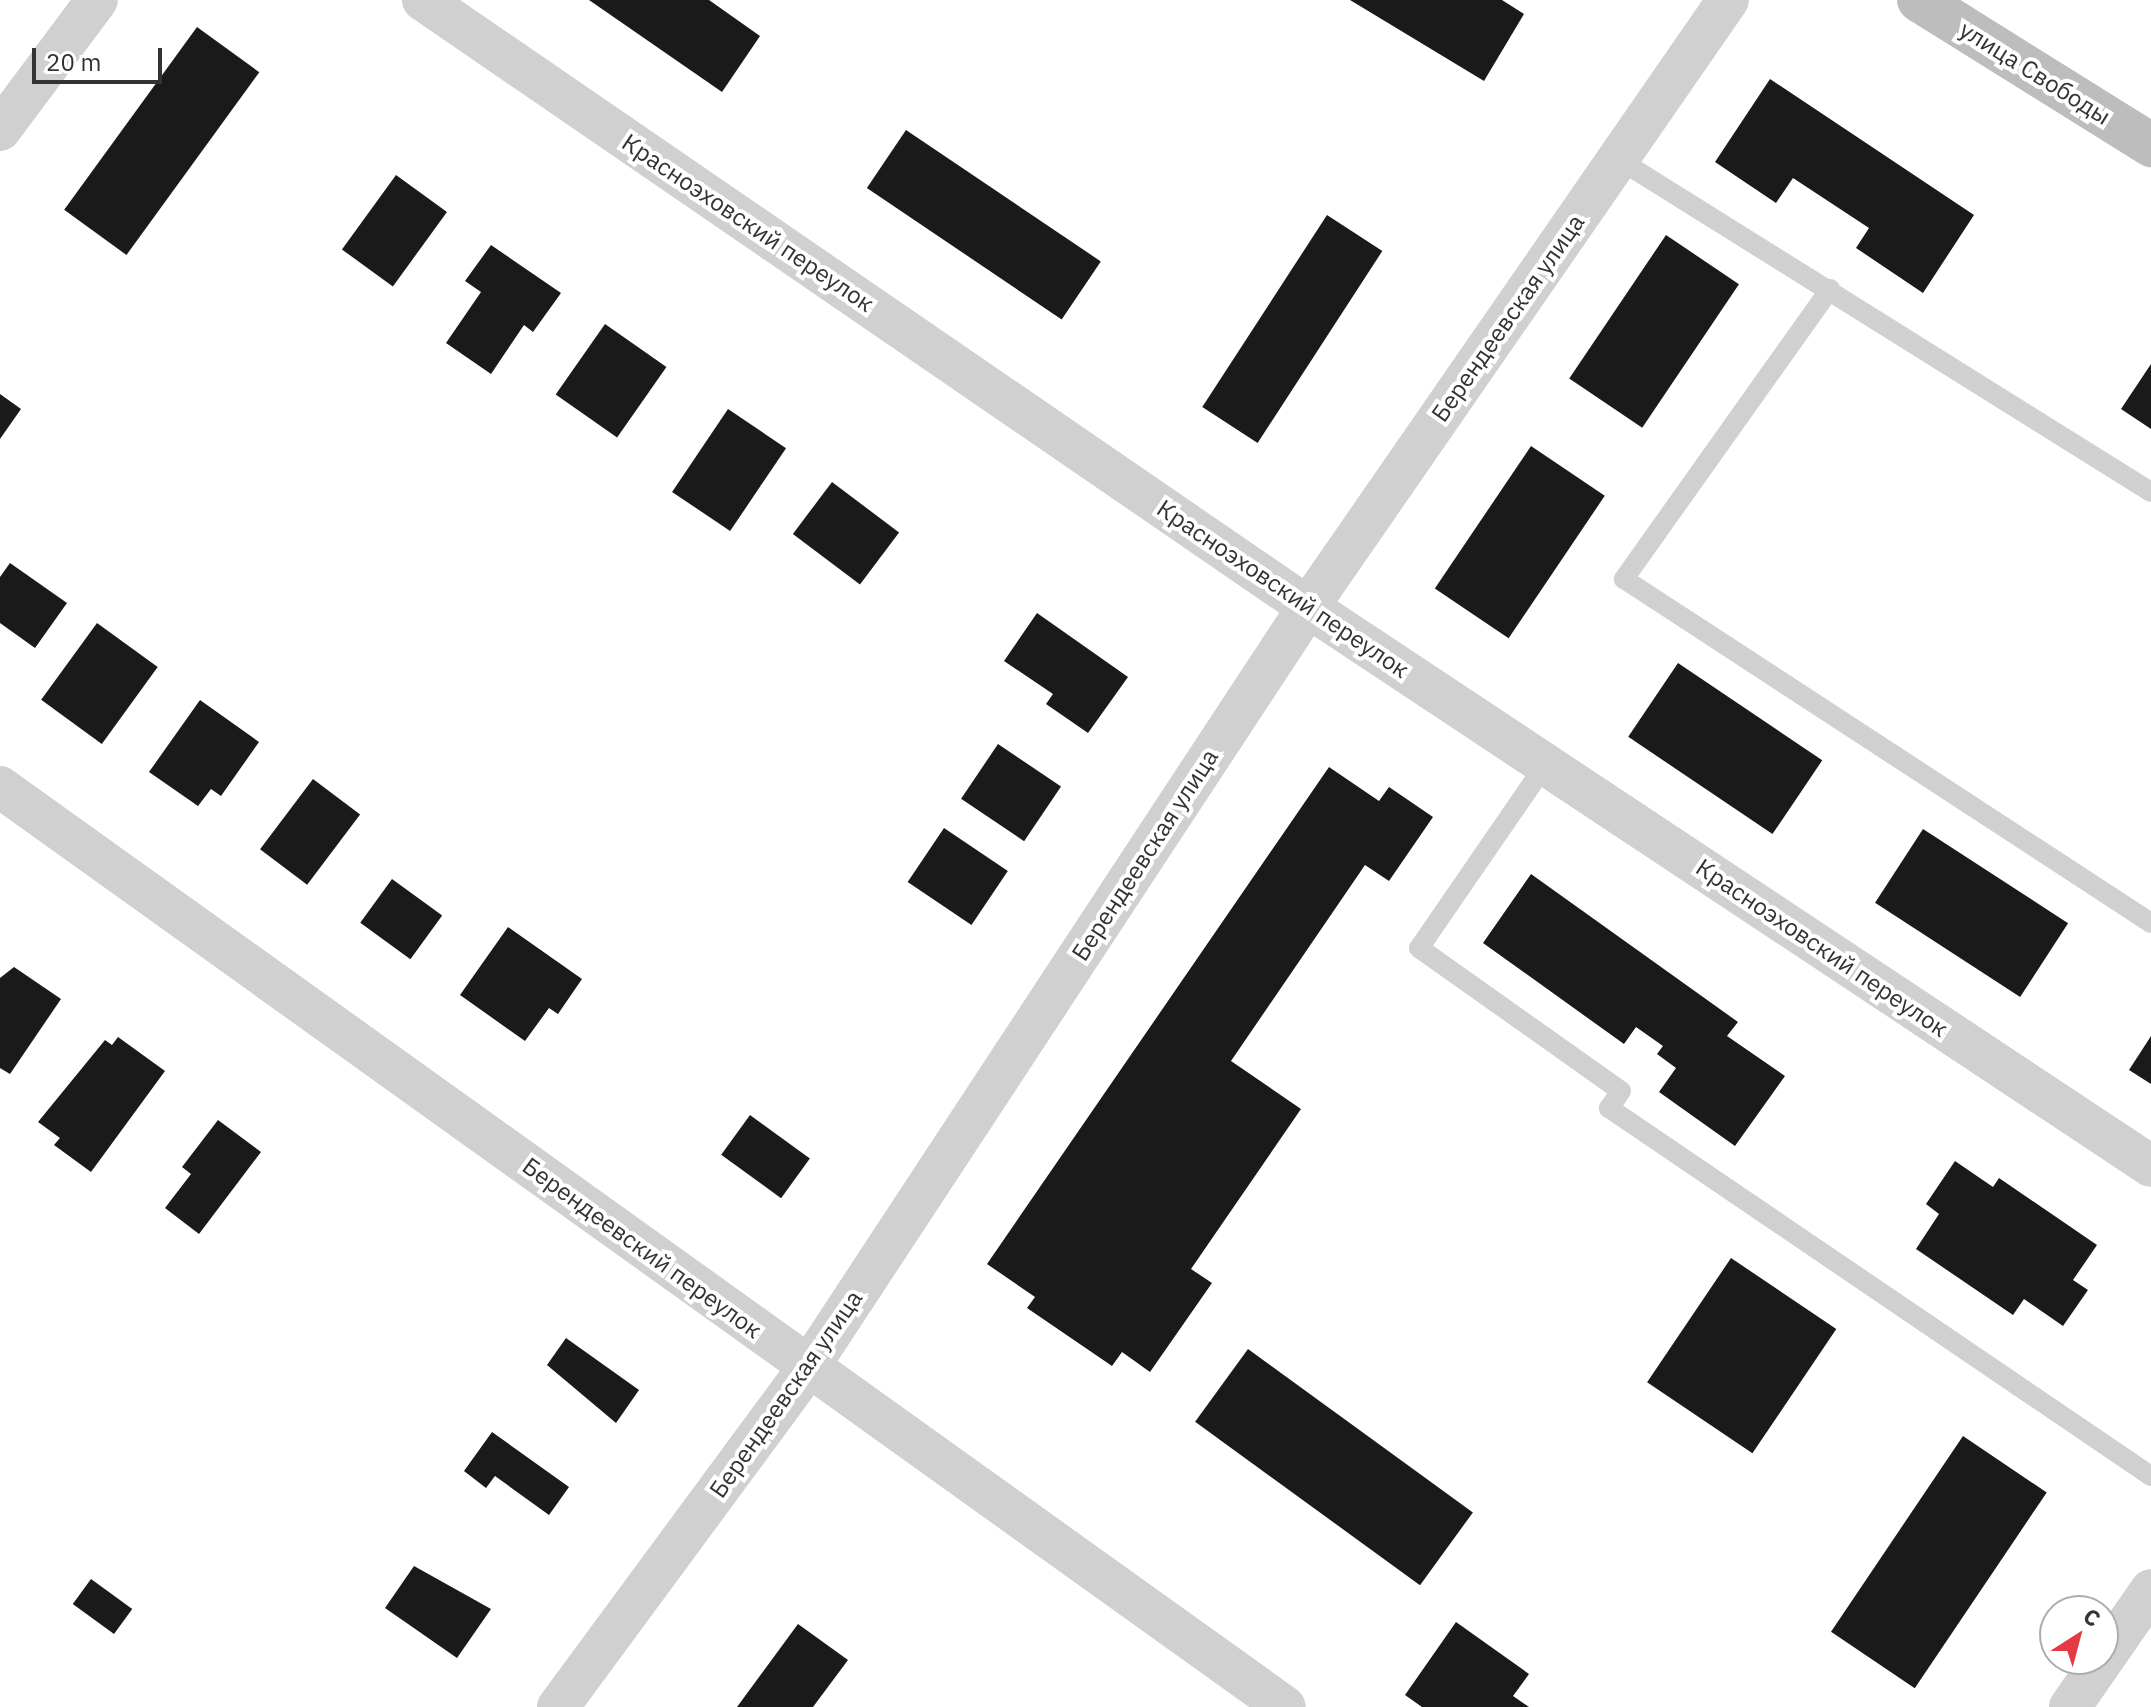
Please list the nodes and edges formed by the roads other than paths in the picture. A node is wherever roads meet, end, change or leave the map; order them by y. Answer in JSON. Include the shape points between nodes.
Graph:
{"nodes":[{"id":1,"x":97,"y":0,"type":"edge"},
{"id":2,"x":423,"y":0,"type":"edge"},
{"id":3,"x":1728,"y":0,"type":"edge"},
{"id":4,"x":1919,"y":0,"type":"edge"},
{"id":5,"x":0,"y":130,"type":"edge"},
{"id":6,"x":2151,"y":145,"type":"edge"},
{"id":7,"x":1618,"y":159,"type":"junction"},
{"id":8,"x":1830,"y":289,"type":"junction"},
{"id":9,"x":2151,"y":492,"type":"edge"},
{"id":10,"x":1308,"y":607,"type":"junction"},
{"id":11,"x":1545,"y":765,"type":"junction"},
{"id":12,"x":0,"y":787,"type":"edge"},
{"id":13,"x":2151,"y":923,"type":"edge"},
{"id":14,"x":2151,"y":1166,"type":"edge"},
{"id":15,"x":808,"y":1368,"type":"junction"},
{"id":16,"x":2151,"y":1476,"type":"edge"},
{"id":17,"x":2151,"y":1590,"type":"edge"},
{"id":18,"x":558,"y":1707,"type":"edge"},
{"id":19,"x":1285,"y":1707,"type":"edge"},
{"id":20,"x":2070,"y":1707,"type":"edge"}],
"edges":[{"from":1,"to":5,"type":"street"},
{"from":2,"to":10,"type":"street","name":"Красноэховский переулок"},
{"from":3,"to":7,"type":"street","name":"Берендеевская улица"},
{"from":4,"to":6,"type":"main road","name":"улица Свободы"},
{"from":7,"to":8,"type":"lane"},
{"from":7,"to":10,"type":"street","name":"Берендеевская улица"},
{"from":8,"to":9,"type":"lane"},
{"from":8,"to":13,"type":"lane","via":[[1624,579]]},
{"from":10,"to":11,"type":"street","name":"Красноэховский переулок"},
{"from":10,"to":15,"type":"street","name":"Берендеевская улица"},
{"from":11,"to":14,"type":"street","name":"Красноэховский переулок"},
{"from":11,"to":16,"type":"lane","via":[[1419,948],[1621,1091],[1609,1108]]},
{"from":12,"to":15,"type":"street","name":"Берендеевский переулок"},
{"from":15,"to":18,"type":"street","name":"Берендеевская улица"},
{"from":15,"to":19,"type":"street","name":"Берендеевский переулок"},
{"from":17,"to":20,"type":"street"}]}
